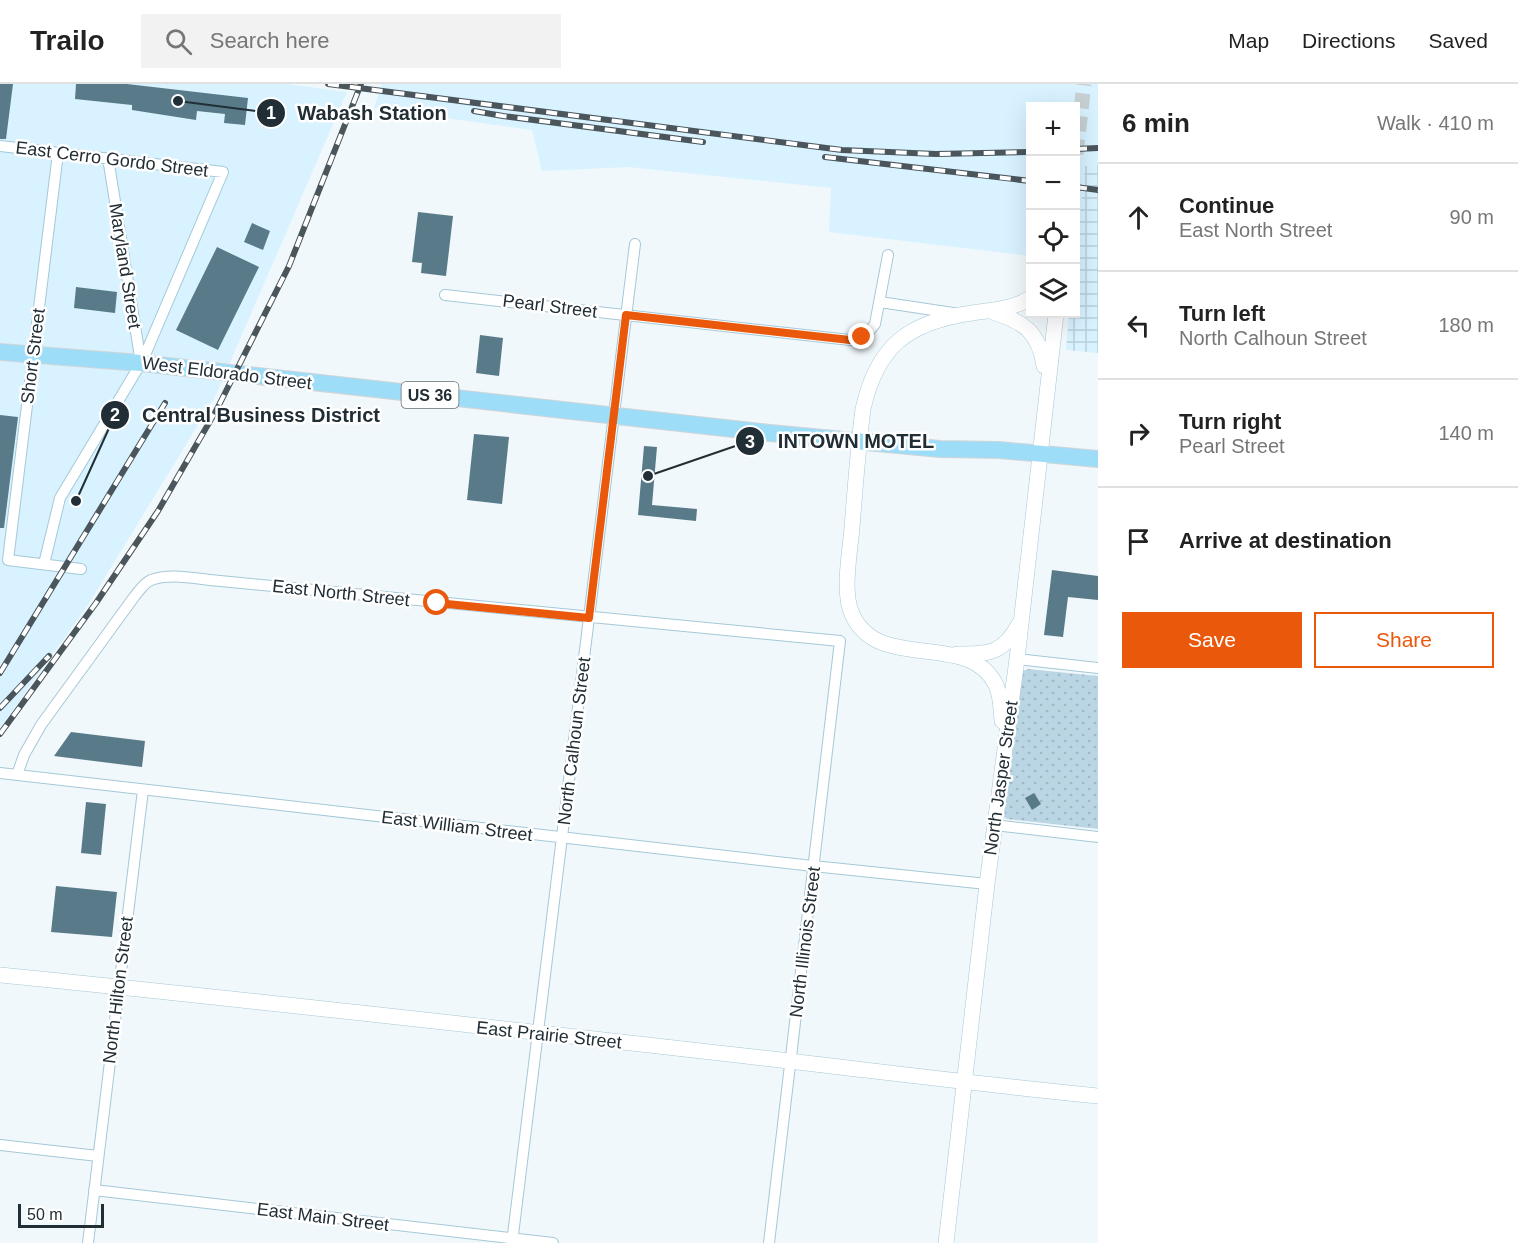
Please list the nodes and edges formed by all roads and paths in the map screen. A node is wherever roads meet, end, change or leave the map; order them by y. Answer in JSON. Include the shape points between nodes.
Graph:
{"nodes":[{"id":1,"x":0,"y":146,"type":"edge"},
{"id":2,"x":58,"y":153,"type":"junction"},
{"id":3,"x":108,"y":158,"type":"junction"},
{"id":4,"x":635,"y":244,"type":"dead end"},
{"id":5,"x":888,"y":255,"type":"dead end"},
{"id":6,"x":445,"y":295,"type":"dead end"},
{"id":7,"x":1026,"y":300,"type":"edge"},
{"id":8,"x":880,"y":302,"type":"junction"},
{"id":9,"x":988,"y":310,"type":"junction"},
{"id":10,"x":626,"y":315,"type":"junction"},
{"id":11,"x":960,"y":315,"type":"junction"},
{"id":12,"x":1055,"y":318,"type":"edge"},
{"id":13,"x":0,"y":352,"type":"edge"},
{"id":14,"x":33,"y":355,"type":"junction"},
{"id":15,"x":141,"y":363,"type":"junction"},
{"id":16,"x":1045,"y":399,"type":"junction"},
{"id":17,"x":614,"y":416,"type":"junction"},
{"id":18,"x":859,"y":441,"type":"junction"},
{"id":19,"x":1040,"y":454,"type":"junction"},
{"id":20,"x":1098,"y":459,"type":"edge"},
{"id":21,"x":44,"y":564,"type":"junction"},
{"id":22,"x":81,"y":569,"type":"dead end"},
{"id":23,"x":589,"y":618,"type":"junction"},
{"id":24,"x":1021,"y":620,"type":"junction"},
{"id":25,"x":840,"y":641,"type":"joint"},
{"id":26,"x":951,"y":654,"type":"junction"},
{"id":27,"x":1017,"y":659,"type":"junction"},
{"id":28,"x":1098,"y":668,"type":"edge"},
{"id":29,"x":1002,"y":760,"type":"junction"},
{"id":30,"x":0,"y":773,"type":"edge"},
{"id":31,"x":17,"y":775,"type":"junction"},
{"id":32,"x":144,"y":790,"type":"junction"},
{"id":33,"x":994,"y":825,"type":"junction"},
{"id":34,"x":1098,"y":837,"type":"edge"},
{"id":35,"x":562,"y":838,"type":"junction"},
{"id":36,"x":813,"y":867,"type":"junction"},
{"id":37,"x":987,"y":884,"type":"junction"},
{"id":38,"x":0,"y":975,"type":"edge"},
{"id":39,"x":118,"y":987,"type":"junction"},
{"id":40,"x":538,"y":1033,"type":"junction"},
{"id":41,"x":791,"y":1062,"type":"junction"},
{"id":42,"x":965,"y":1083,"type":"junction"},
{"id":43,"x":1098,"y":1096,"type":"edge"},
{"id":44,"x":0,"y":1145,"type":"edge"},
{"id":45,"x":98,"y":1156,"type":"junction"},
{"id":46,"x":94,"y":1190,"type":"junction"},
{"id":47,"x":512,"y":1241,"type":"edge"},
{"id":48,"x":88,"y":1243,"type":"edge"},
{"id":49,"x":553,"y":1243,"type":"edge"},
{"id":50,"x":769,"y":1243,"type":"edge"},
{"id":51,"x":946,"y":1243,"type":"edge"}],
"edges":[{"from":1,"to":2,"type":"street","name":"East Cerro Gordo Street"},
{"from":2,"to":3,"type":"street","name":"East Cerro Gordo Street"},
{"from":2,"to":14,"type":"street","name":"Short Street"},
{"from":3,"to":15,"type":"street","name":"Maryland Street"},
{"from":3,"to":15,"type":"street","name":"East Cerro Gordo Street","via":[[223,172]]},
{"from":4,"to":10,"type":"street","name":"North Calhoun Street"},
{"from":5,"to":8,"type":"street"},
{"from":6,"to":10,"type":"street","name":"Pearl Street"},
{"from":7,"to":9,"type":"street"},
{"from":8,"to":10,"type":"street","name":"Pearl Street","via":[[875,324],[867,334],[850,340]]},
{"from":8,"to":11,"type":"street"},
{"from":9,"to":11,"type":"street"},
{"from":9,"to":16,"type":"street","via":[[1021,324],[1040,344]]},
{"from":10,"to":17,"type":"street","name":"North Calhoun Street"},
{"from":11,"to":18,"type":"street","via":[[922,326],[885,355],[868,388]]},
{"from":12,"to":16,"type":"street","name":"North Jasper Street"},
{"from":13,"to":14,"type":"main road","name":"West Eldorado Street","number":"US 36"},
{"from":14,"to":15,"type":"main road","name":"West Eldorado Street","number":"US 36"},
{"from":14,"to":21,"type":"street","name":"Short Street","via":[[8,560]]},
{"from":15,"to":17,"type":"main road","name":"West Eldorado Street","number":"US 36"},
{"from":15,"to":21,"type":"street","via":[[60,498]]},
{"from":16,"to":19,"type":"street","name":"North Jasper Street"},
{"from":17,"to":18,"type":"main road","name":"West Eldorado Street","number":"US 36"},
{"from":17,"to":23,"type":"street","name":"North Calhoun Street"},
{"from":18,"to":19,"type":"main road","name":"West Eldorado Street","number":"US 36"},
{"from":18,"to":26,"type":"street","via":[[848,585],[851,612],[863,630],[882,644]]},
{"from":19,"to":20,"type":"main road","name":"West Eldorado Street","number":"US 36"},
{"from":19,"to":24,"type":"street","name":"North Jasper Street"},
{"from":21,"to":22,"type":"street"},
{"from":23,"to":25,"type":"street","name":"East North Street"},
{"from":23,"to":31,"type":"street","name":"East North Street","via":[[199,579],[151,580],[134,597],[41,725]]},
{"from":23,"to":35,"type":"street","name":"North Calhoun Street"},
{"from":24,"to":26,"type":"street","via":[[998,650]]},
{"from":24,"to":27,"type":"street","name":"North Jasper Street"},
{"from":25,"to":36,"type":"street","name":"North Illinois Street"},
{"from":26,"to":29,"type":"street","via":[[980,667],[997,687],[1002,713]]},
{"from":27,"to":28,"type":"street"},
{"from":27,"to":29,"type":"street","name":"North Jasper Street"},
{"from":29,"to":33,"type":"street","name":"North Jasper Street"},
{"from":30,"to":31,"type":"street","name":"East William Street"},
{"from":31,"to":32,"type":"street","name":"East William Street"},
{"from":32,"to":35,"type":"street","name":"East William Street"},
{"from":32,"to":39,"type":"street","name":"North Hilton Street"},
{"from":33,"to":34,"type":"street"},
{"from":33,"to":37,"type":"street","name":"North Jasper Street"},
{"from":35,"to":36,"type":"street","name":"East William Street"},
{"from":35,"to":40,"type":"street","name":"North Calhoun Street"},
{"from":36,"to":37,"type":"street","name":"East William Street"},
{"from":36,"to":41,"type":"street","name":"North Illinois Street"},
{"from":37,"to":42,"type":"street","name":"North Jasper Street"},
{"from":38,"to":39,"type":"street","name":"East Prairie Street"},
{"from":39,"to":40,"type":"street","name":"East Prairie Street"},
{"from":39,"to":45,"type":"street","name":"North Hilton Street"},
{"from":40,"to":41,"type":"street","name":"East Prairie Street"},
{"from":40,"to":47,"type":"street","name":"North Calhoun Street"},
{"from":41,"to":42,"type":"street","name":"East Prairie Street"},
{"from":41,"to":50,"type":"street","name":"North Illinois Street"},
{"from":42,"to":43,"type":"street","name":"East Prairie Street"},
{"from":42,"to":51,"type":"street","name":"North Jasper Street"},
{"from":44,"to":45,"type":"street"},
{"from":45,"to":46,"type":"street","name":"North Hilton Street"},
{"from":46,"to":47,"type":"street","name":"East Main Street"},
{"from":46,"to":48,"type":"street","name":"North Hilton Street"},
{"from":47,"to":49,"type":"street","name":"East Main Street"}]}
